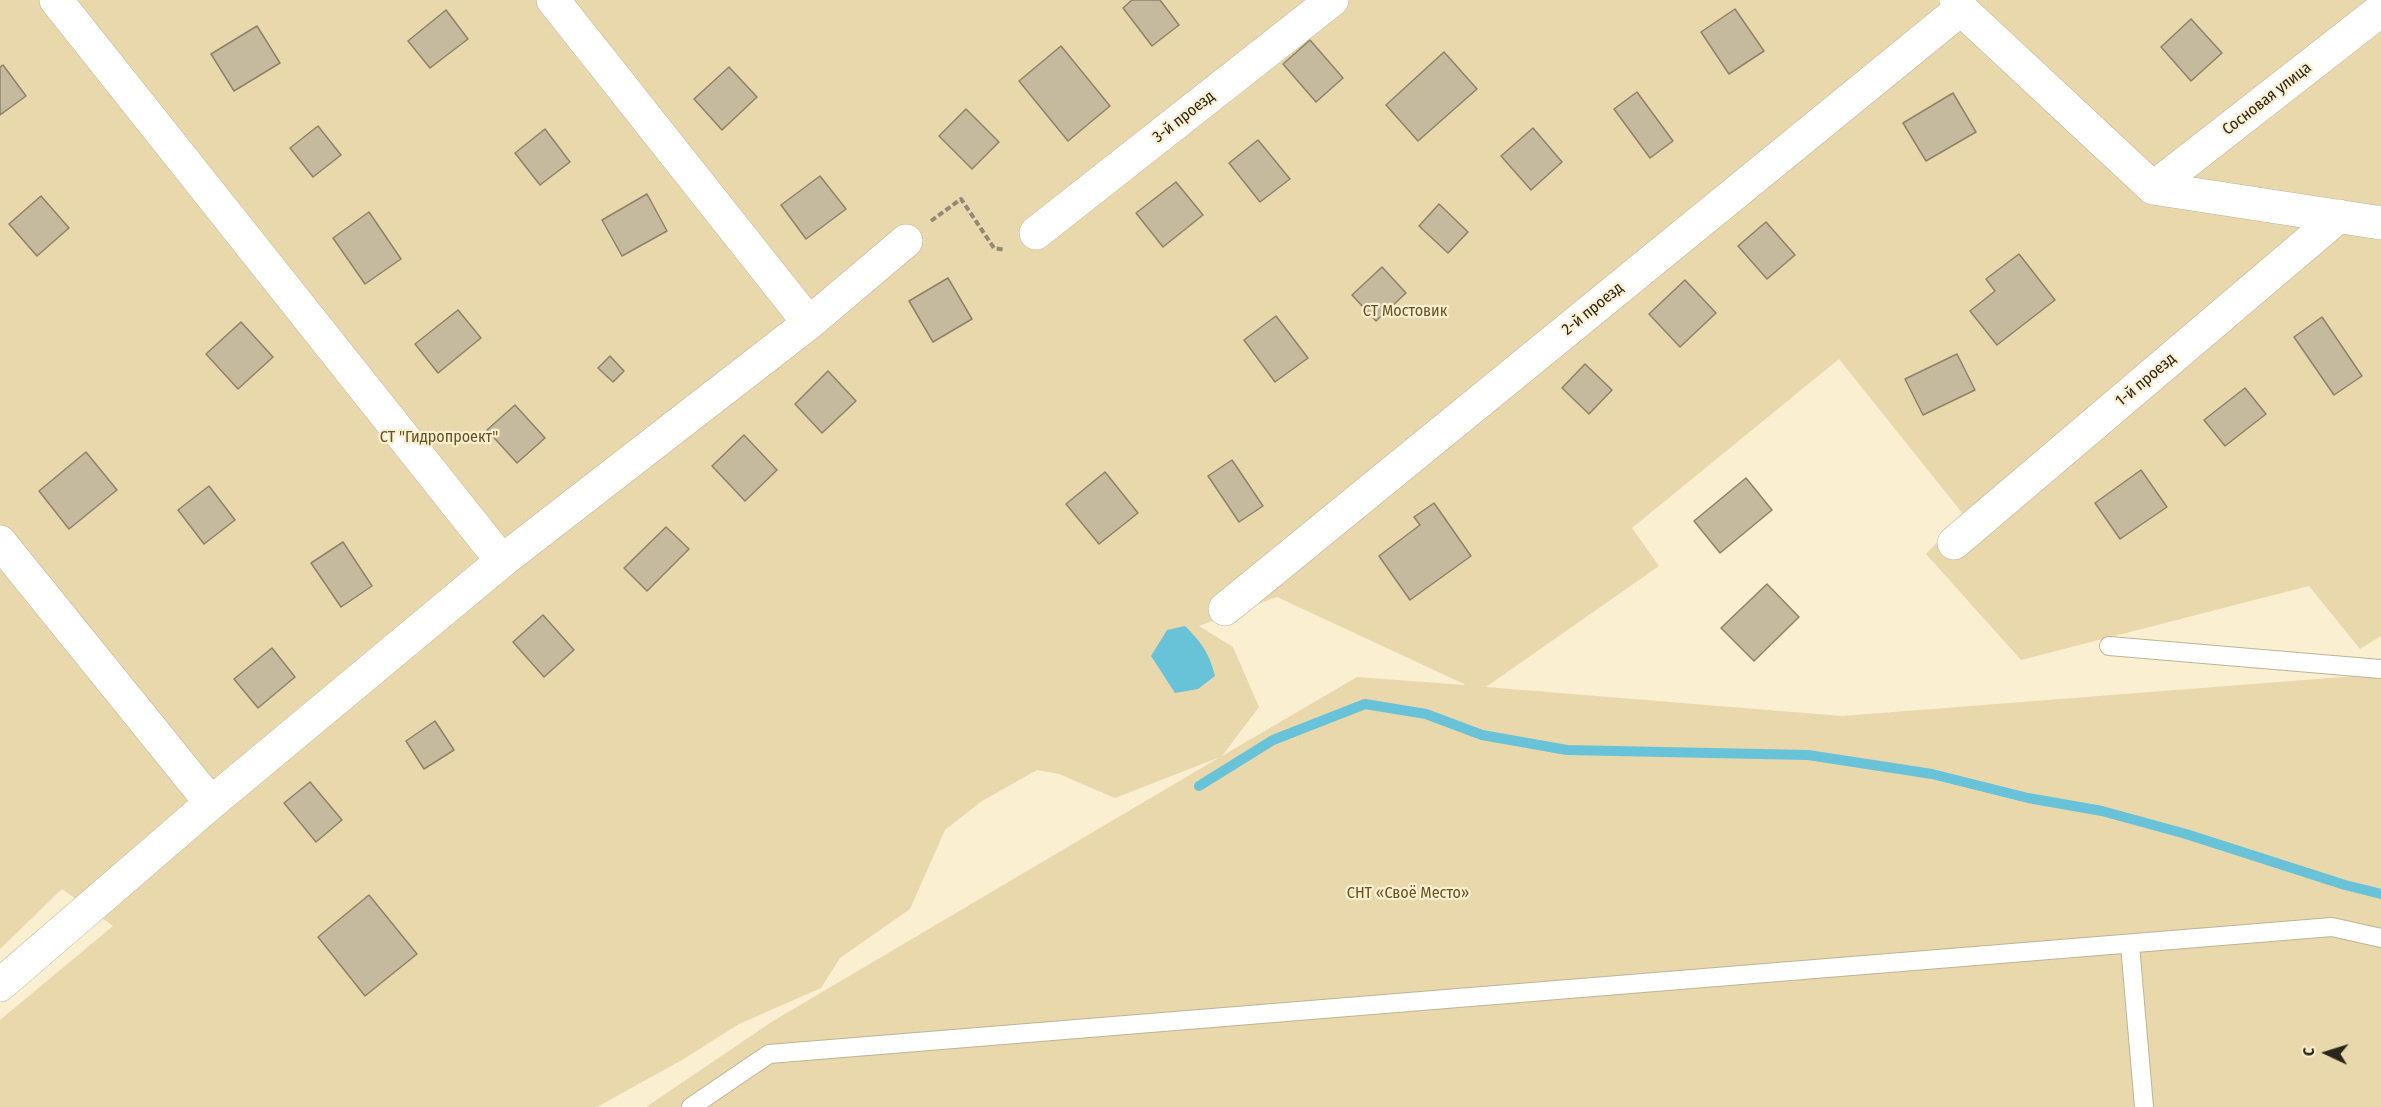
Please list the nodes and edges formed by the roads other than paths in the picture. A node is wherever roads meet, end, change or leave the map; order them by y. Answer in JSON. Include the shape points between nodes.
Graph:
{"nodes":[{"id":1,"x":56,"y":0,"type":"edge"},
{"id":2,"x":553,"y":0,"type":"edge"},
{"id":3,"x":1332,"y":0,"type":"edge"},
{"id":4,"x":1958,"y":4,"type":"edge"},
{"id":5,"x":2381,"y":10,"type":"edge"},
{"id":6,"x":2153,"y":188,"type":"junction"},
{"id":7,"x":2339,"y":216,"type":"junction"},
{"id":8,"x":2381,"y":223,"type":"edge"},
{"id":9,"x":1036,"y":233,"type":"road end"},
{"id":10,"x":906,"y":241,"type":"road end"},
{"id":11,"x":808,"y":323,"type":"junction"},
{"id":12,"x":0,"y":542,"type":"edge"},
{"id":13,"x":1954,"y":543,"type":"dead end"},
{"id":14,"x":502,"y":561,"type":"junction"},
{"id":15,"x":1225,"y":609,"type":"dead end"},
{"id":16,"x":2109,"y":646,"type":"dead end"},
{"id":17,"x":2381,"y":669,"type":"edge"},
{"id":18,"x":211,"y":803,"type":"junction"},
{"id":19,"x":2381,"y":938,"type":"edge"},
{"id":20,"x":2130,"y":945,"type":"junction"},
{"id":21,"x":0,"y":985,"type":"edge"},
{"id":22,"x":691,"y":1107,"type":"edge"},
{"id":23,"x":2144,"y":1107,"type":"edge"}],
"edges":[{"from":1,"to":14,"type":"street"},
{"from":2,"to":11,"type":"street"},
{"from":3,"to":9,"type":"street","name":"3-й проезд"},
{"from":4,"to":6,"type":"street"},
{"from":4,"to":15,"type":"street","name":"2-й проезд"},
{"from":5,"to":6,"type":"street","name":"Сосновая улица"},
{"from":6,"to":7,"type":"street"},
{"from":7,"to":8,"type":"street"},
{"from":7,"to":13,"type":"street","name":"1-й проезд"},
{"from":10,"to":11,"type":"street"},
{"from":11,"to":14,"type":"street"},
{"from":12,"to":18,"type":"street"},
{"from":14,"to":18,"type":"street"},
{"from":16,"to":17,"type":"lane"},
{"from":18,"to":21,"type":"street"},
{"from":19,"to":20,"type":"lane","via":[[2332,927]]},
{"from":20,"to":22,"type":"lane","via":[[769,1054]]},
{"from":20,"to":23,"type":"lane"}]}
